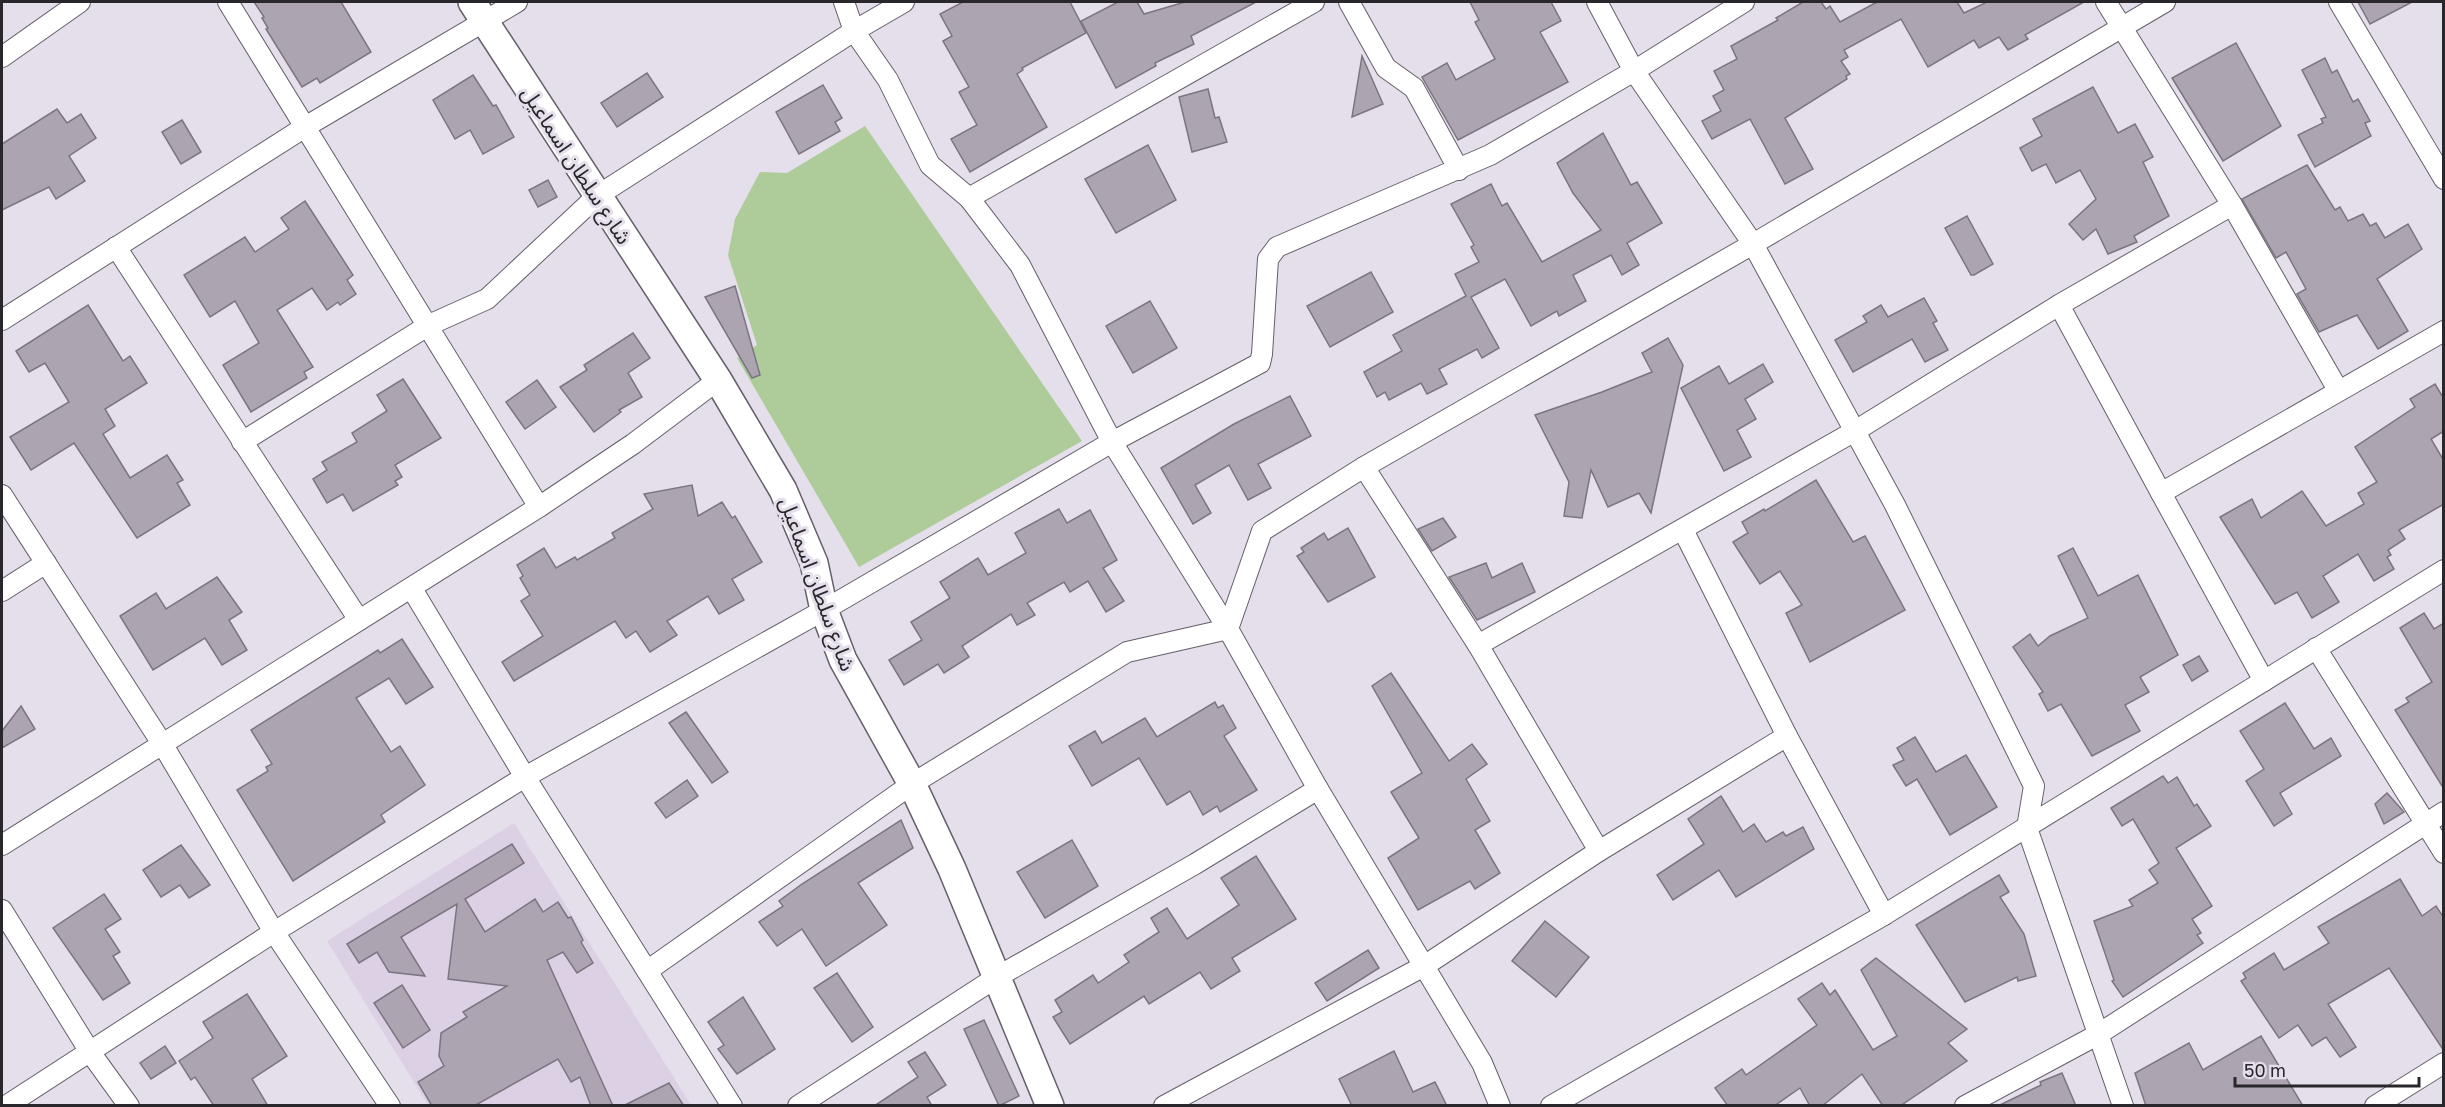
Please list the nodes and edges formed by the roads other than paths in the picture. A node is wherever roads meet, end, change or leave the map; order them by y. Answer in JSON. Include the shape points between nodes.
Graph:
{"nodes":[{"id":1,"x":80,"y":2,"type":"edge"},
{"id":2,"x":228,"y":2,"type":"edge"},
{"id":3,"x":517,"y":2,"type":"edge"},
{"id":4,"x":844,"y":2,"type":"edge"},
{"id":5,"x":904,"y":2,"type":"edge"},
{"id":6,"x":1314,"y":2,"type":"edge"},
{"id":7,"x":1349,"y":2,"type":"edge"},
{"id":8,"x":1597,"y":2,"type":"edge"},
{"id":9,"x":1744,"y":2,"type":"edge"},
{"id":10,"x":2106,"y":2,"type":"edge"},
{"id":11,"x":2165,"y":2,"type":"edge"},
{"id":12,"x":2339,"y":2,"type":"edge"},
{"id":13,"x":479,"y":12,"type":"edge"},
{"id":14,"x":2120,"y":28,"type":"junction"},
{"id":15,"x":854,"y":31,"type":"junction"},
{"id":16,"x":2,"y":57,"type":"edge"},
{"id":17,"x":1634,"y":71,"type":"junction"},
{"id":18,"x":305,"y":127,"type":"junction"},
{"id":19,"x":1459,"y":170,"type":"junction"},
{"id":20,"x":2444,"y":179,"type":"edge"},
{"id":21,"x":597,"y":196,"type":"junction"},
{"id":22,"x":969,"y":198,"type":"junction"},
{"id":23,"x":2232,"y":205,"type":"junction"},
{"id":24,"x":1753,"y":244,"type":"junction"},
{"id":25,"x":116,"y":247,"type":"junction"},
{"id":26,"x":2059,"y":305,"type":"junction"},
{"id":27,"x":2,"y":320,"type":"edge"},
{"id":28,"x":429,"y":325,"type":"junction"},
{"id":29,"x":2444,"y":331,"type":"edge"},
{"id":30,"x":718,"y":380,"type":"junction"},
{"id":31,"x":2338,"y":390,"type":"junction"},
{"id":32,"x":1855,"y":431,"type":"junction"},
{"id":33,"x":242,"y":442,"type":"junction"},
{"id":34,"x":1112,"y":442,"type":"junction"},
{"id":35,"x":1364,"y":467,"type":"junction"},
{"id":36,"x":2161,"y":493,"type":"junction"},
{"id":37,"x":2,"y":495,"type":"edge"},
{"id":38,"x":539,"y":507,"type":"junction"},
{"id":39,"x":1683,"y":530,"type":"junction"},
{"id":40,"x":46,"y":563,"type":"junction"},
{"id":41,"x":2444,"y":570,"type":"edge"},
{"id":42,"x":412,"y":589,"type":"junction"},
{"id":43,"x":2,"y":591,"type":"edge"},
{"id":44,"x":824,"y":609,"type":"junction"},
{"id":45,"x":359,"y":620,"type":"junction"},
{"id":46,"x":1228,"y":629,"type":"junction"},
{"id":47,"x":1478,"y":645,"type":"junction"},
{"id":48,"x":2316,"y":648,"type":"junction"},
{"id":49,"x":2264,"y":681,"type":"junction"},
{"id":50,"x":1787,"y":736,"type":"junction"},
{"id":51,"x":163,"y":745,"type":"junction"},
{"id":52,"x":525,"y":777,"type":"junction"},
{"id":53,"x":912,"y":784,"type":"junction"},
{"id":54,"x":1317,"y":789,"type":"junction"},
{"id":55,"x":2444,"y":812,"type":"edge"},
{"id":56,"x":2425,"y":824,"type":"junction"},
{"id":57,"x":2028,"y":828,"type":"junction"},
{"id":58,"x":2,"y":845,"type":"edge"},
{"id":59,"x":1599,"y":851,"type":"junction"},
{"id":60,"x":2444,"y":853,"type":"edge"},
{"id":61,"x":2,"y":910,"type":"edge"},
{"id":62,"x":1884,"y":915,"type":"junction"},
{"id":63,"x":274,"y":932,"type":"junction"},
{"id":64,"x":1424,"y":966,"type":"junction"},
{"id":65,"x":647,"y":971,"type":"junction"},
{"id":66,"x":997,"y":977,"type":"junction"},
{"id":67,"x":2097,"y":1035,"type":"junction"},
{"id":68,"x":90,"y":1052,"type":"junction"},
{"id":69,"x":2444,"y":1063,"type":"edge"},
{"id":70,"x":6,"y":1106,"type":"edge"},
{"id":71,"x":129,"y":1106,"type":"edge"},
{"id":72,"x":390,"y":1106,"type":"edge"},
{"id":73,"x":732,"y":1106,"type":"edge"},
{"id":74,"x":798,"y":1106,"type":"edge"},
{"id":75,"x":1050,"y":1106,"type":"edge"},
{"id":76,"x":1164,"y":1106,"type":"edge"},
{"id":77,"x":1500,"y":1106,"type":"edge"},
{"id":78,"x":1551,"y":1106,"type":"edge"},
{"id":79,"x":1965,"y":1106,"type":"edge"},
{"id":80,"x":2123,"y":1106,"type":"edge"},
{"id":81,"x":2375,"y":1106,"type":"edge"}],
"edges":[{"from":1,"to":16,"type":"street"},
{"from":2,"to":18,"type":"street"},
{"from":3,"to":13,"type":"street"},
{"from":4,"to":15,"type":"street"},
{"from":5,"to":15,"type":"street"},
{"from":6,"to":22,"type":"street"},
{"from":7,"to":19,"type":"street","via":[[1386,68],[1414,88]]},
{"from":8,"to":17,"type":"street"},
{"from":9,"to":17,"type":"street"},
{"from":10,"to":14,"type":"street"},
{"from":11,"to":14,"type":"street"},
{"from":12,"to":20,"type":"street"},
{"from":13,"to":18,"type":"street"},
{"from":13,"to":21,"type":"street","name":"شارع سلطان اسماعيل"},
{"from":14,"to":23,"type":"street"},
{"from":14,"to":24,"type":"street"},
{"from":15,"to":21,"type":"street"},
{"from":15,"to":22,"type":"street","via":[[888,80],[930,165]]},
{"from":17,"to":19,"type":"street"},
{"from":17,"to":24,"type":"street"},
{"from":18,"to":25,"type":"street"},
{"from":18,"to":28,"type":"street"},
{"from":19,"to":34,"type":"street","via":[[1277,247],[1268,259],[1260,363]]},
{"from":21,"to":28,"type":"street","via":[[487,299]]},
{"from":21,"to":30,"type":"street","name":"شارع سلطان اسماعيل"},
{"from":22,"to":34,"type":"street","via":[[1020,265]]},
{"from":23,"to":26,"type":"street"},
{"from":23,"to":31,"type":"street"},
{"from":24,"to":32,"type":"street"},
{"from":24,"to":35,"type":"street"},
{"from":25,"to":27,"type":"street"},
{"from":25,"to":33,"type":"street"},
{"from":26,"to":32,"type":"street"},
{"from":26,"to":36,"type":"street"},
{"from":28,"to":33,"type":"street"},
{"from":28,"to":38,"type":"street"},
{"from":29,"to":31,"type":"street"},
{"from":30,"to":38,"type":"street","via":[[633,444]]},
{"from":30,"to":44,"type":"street","name":"شارع سلطان اسماعيل","via":[[764,454],[801,526]]},
{"from":31,"to":36,"type":"street"},
{"from":32,"to":39,"type":"street"},
{"from":32,"to":57,"type":"street","via":[[2034,786]]},
{"from":33,"to":45,"type":"street"},
{"from":34,"to":44,"type":"street"},
{"from":34,"to":46,"type":"street"},
{"from":35,"to":46,"type":"street","via":[[1262,531]]},
{"from":35,"to":47,"type":"street"},
{"from":36,"to":49,"type":"street"},
{"from":37,"to":40,"type":"street"},
{"from":38,"to":42,"type":"street"},
{"from":39,"to":47,"type":"street"},
{"from":39,"to":50,"type":"street"},
{"from":40,"to":43,"type":"street"},
{"from":40,"to":51,"type":"street"},
{"from":41,"to":48,"type":"street"},
{"from":42,"to":45,"type":"street"},
{"from":42,"to":52,"type":"street"},
{"from":44,"to":52,"type":"street"},
{"from":44,"to":53,"type":"street","name":"شارع سلطان اسماعيل","via":[[843,660]]},
{"from":45,"to":51,"type":"street"},
{"from":46,"to":53,"type":"street","via":[[1127,652]]},
{"from":46,"to":54,"type":"street"},
{"from":47,"to":59,"type":"street"},
{"from":48,"to":49,"type":"street"},
{"from":48,"to":56,"type":"street"},
{"from":49,"to":57,"type":"street"},
{"from":50,"to":59,"type":"street"},
{"from":50,"to":62,"type":"street"},
{"from":51,"to":58,"type":"street"},
{"from":51,"to":63,"type":"street"},
{"from":52,"to":63,"type":"street"},
{"from":52,"to":65,"type":"street"},
{"from":53,"to":65,"type":"street"},
{"from":53,"to":66,"type":"street","name":"شارع سلطان اسماعيل"},
{"from":54,"to":64,"type":"street"},
{"from":54,"to":66,"type":"street"},
{"from":55,"to":56,"type":"street"},
{"from":56,"to":60,"type":"street"},
{"from":56,"to":67,"type":"street"},
{"from":57,"to":62,"type":"street"},
{"from":57,"to":67,"type":"street"},
{"from":59,"to":64,"type":"street"},
{"from":61,"to":68,"type":"street"},
{"from":62,"to":78,"type":"street"},
{"from":63,"to":68,"type":"street"},
{"from":63,"to":72,"type":"street"},
{"from":64,"to":76,"type":"street"},
{"from":64,"to":77,"type":"street","via":[[1482,1063]]},
{"from":65,"to":73,"type":"street"},
{"from":66,"to":74,"type":"street"},
{"from":66,"to":75,"type":"street","name":"شارع سلطان اسماعيل"},
{"from":67,"to":79,"type":"street"},
{"from":67,"to":80,"type":"street"},
{"from":68,"to":70,"type":"street"},
{"from":68,"to":71,"type":"street"},
{"from":69,"to":81,"type":"street"}]}
